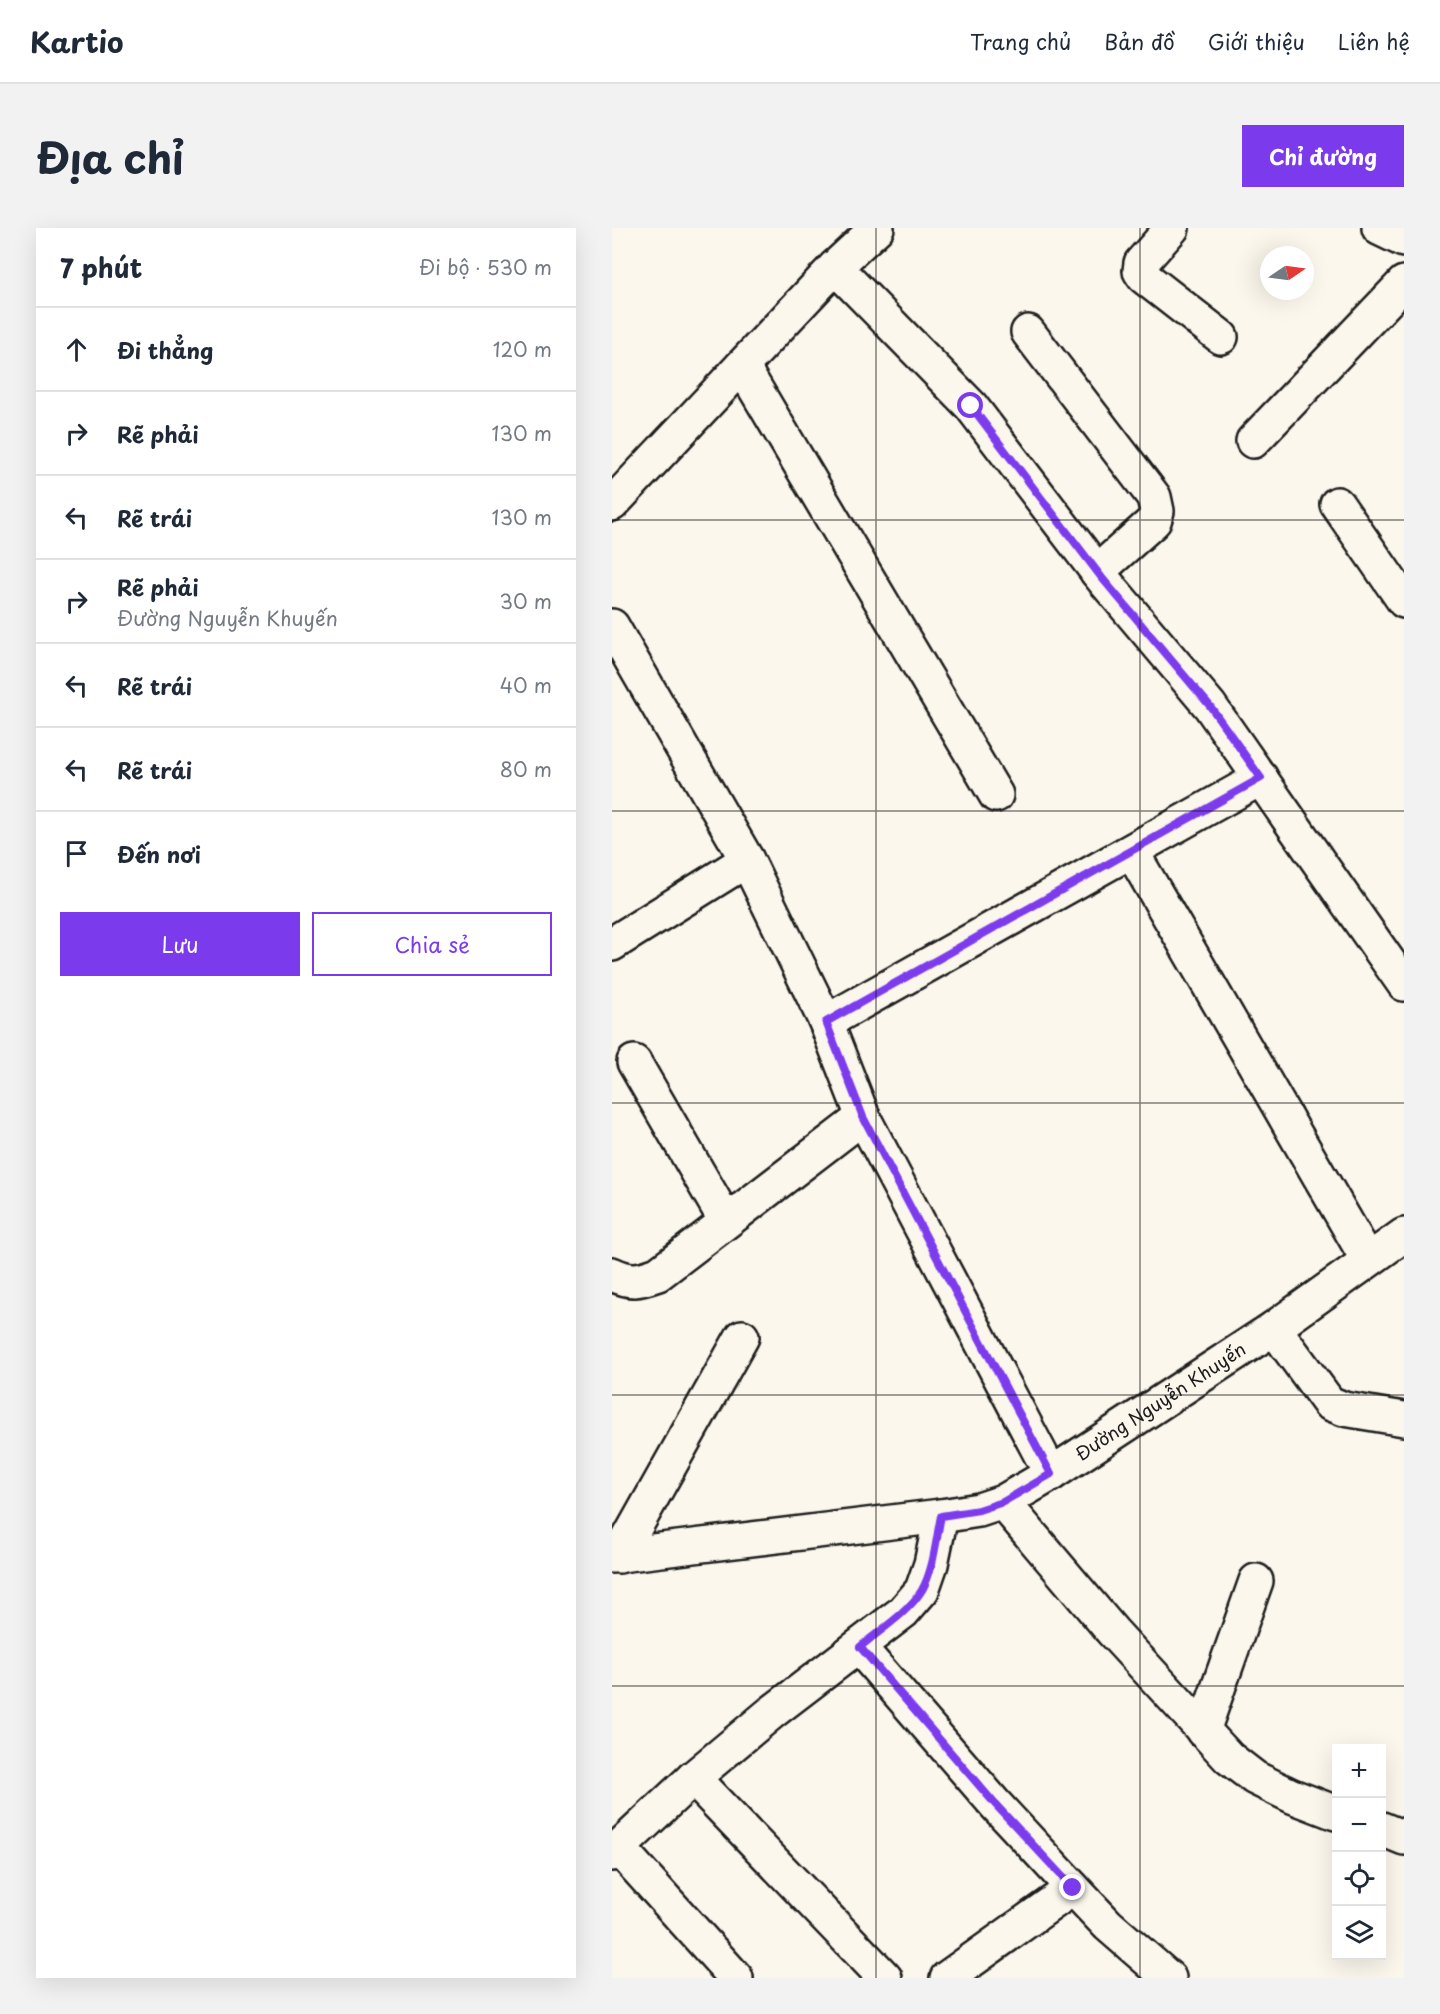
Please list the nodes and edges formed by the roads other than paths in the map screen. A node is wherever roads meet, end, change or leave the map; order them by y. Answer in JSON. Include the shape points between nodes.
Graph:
{"nodes":[{"id":1,"x":877,"y":228,"type":"edge"},
{"id":2,"x":1172,"y":228,"type":"edge"},
{"id":3,"x":1379,"y":228,"type":"edge"},
{"id":4,"x":1404,"y":240,"type":"edge"},
{"id":5,"x":835,"y":267,"type":"junction"},
{"id":6,"x":1404,"y":284,"type":"edge"},
{"id":7,"x":1028,"y":332,"type":"dead end"},
{"id":8,"x":1221,"y":337,"type":"dead end"},
{"id":9,"x":742,"y":366,"type":"junction"},
{"id":10,"x":1253,"y":441,"type":"dead end"},
{"id":11,"x":612,"y":504,"type":"edge"},
{"id":12,"x":1336,"y":504,"type":"dead end"},
{"id":13,"x":1097,"y":572,"type":"junction"},
{"id":14,"x":1404,"y":601,"type":"edge"},
{"id":15,"x":612,"y":626,"type":"edge"},
{"id":16,"x":1261,"y":778,"type":"junction"},
{"id":17,"x":996,"y":795,"type":"dead end"},
{"id":18,"x":1132,"y":852,"type":"junction"},
{"id":19,"x":747,"y":860,"type":"junction"},
{"id":20,"x":612,"y":944,"type":"edge"},
{"id":21,"x":1404,"y":984,"type":"edge"},
{"id":22,"x":826,"y":1022,"type":"junction"},
{"id":23,"x":634,"y":1062,"type":"dead end"},
{"id":24,"x":863,"y":1117,"type":"junction"},
{"id":25,"x":726,"y":1221,"type":"junction"},
{"id":26,"x":1404,"y":1235,"type":"edge"},
{"id":27,"x":1368,"y":1260,"type":"junction"},
{"id":28,"x":612,"y":1274,"type":"edge"},
{"id":29,"x":1274,"y":1328,"type":"junction"},
{"id":30,"x":742,"y":1337,"type":"dead end"},
{"id":31,"x":1404,"y":1419,"type":"edge"},
{"id":32,"x":1051,"y":1474,"type":"junction"},
{"id":33,"x":1003,"y":1502,"type":"junction"},
{"id":34,"x":941,"y":1516,"type":"junction"},
{"id":35,"x":616,"y":1556,"type":"edge"},
{"id":36,"x":1256,"y":1581,"type":"dead end"},
{"id":37,"x":860,"y":1647,"type":"junction"},
{"id":38,"x":1203,"y":1731,"type":"junction"},
{"id":39,"x":693,"y":1778,"type":"junction"},
{"id":40,"x":1332,"y":1811,"type":"edge"},
{"id":41,"x":1386,"y":1831,"type":"edge"},
{"id":42,"x":1404,"y":1838,"type":"edge"},
{"id":43,"x":615,"y":1851,"type":"edge"},
{"id":44,"x":1073,"y":1888,"type":"junction"},
{"id":45,"x":736,"y":1978,"type":"edge"},
{"id":46,"x":885,"y":1978,"type":"edge"},
{"id":47,"x":947,"y":1978,"type":"edge"},
{"id":48,"x":1169,"y":1978,"type":"edge"}],
"edges":[{"from":1,"to":5,"type":"street"},
{"from":2,"to":8,"type":"street","via":[[1141,263],[1140,271]]},
{"from":3,"to":4,"type":"street"},
{"from":5,"to":9,"type":"street"},
{"from":5,"to":13,"type":"street","via":[[971,406]]},
{"from":6,"to":10,"type":"street"},
{"from":7,"to":13,"type":"street","via":[[1154,497],[1154,521]]},
{"from":9,"to":11,"type":"street"},
{"from":9,"to":17,"type":"street"},
{"from":12,"to":14,"type":"street"},
{"from":13,"to":16,"type":"street","via":[[1210,706]]},
{"from":15,"to":19,"type":"street"},
{"from":16,"to":18,"type":"street"},
{"from":16,"to":21,"type":"street"},
{"from":18,"to":22,"type":"street"},
{"from":18,"to":27,"type":"street"},
{"from":19,"to":20,"type":"street"},
{"from":19,"to":22,"type":"street"},
{"from":22,"to":24,"type":"street"},
{"from":23,"to":25,"type":"street"},
{"from":24,"to":25,"type":"street"},
{"from":24,"to":32,"type":"street"},
{"from":25,"to":28,"type":"street","via":[[658,1274],[640,1281],[627,1281]]},
{"from":26,"to":27,"type":"street","name":"Đường Nguyễn Khuyến"},
{"from":27,"to":29,"type":"street","name":"Đường Nguyễn Khuyến"},
{"from":29,"to":31,"type":"street","via":[[1329,1403]]},
{"from":29,"to":32,"type":"street","name":"Đường Nguyễn Khuyến"},
{"from":30,"to":35,"type":"street"},
{"from":32,"to":33,"type":"street","name":"Đường Nguyễn Khuyến"},
{"from":33,"to":34,"type":"street","name":"Đường Nguyễn Khuyến"},
{"from":33,"to":38,"type":"street"},
{"from":34,"to":35,"type":"street","name":"Đường Nguyễn Khuyến"},
{"from":34,"to":37,"type":"street","via":[[922,1590],[903,1612]]},
{"from":36,"to":38,"type":"street"},
{"from":37,"to":39,"type":"street","via":[[771,1713]]},
{"from":37,"to":44,"type":"street"},
{"from":38,"to":40,"type":"street","via":[[1255,1778]]},
{"from":39,"to":43,"type":"street"},
{"from":39,"to":46,"type":"street"},
{"from":41,"to":42,"type":"street"},
{"from":43,"to":45,"type":"street"},
{"from":44,"to":47,"type":"street"},
{"from":44,"to":48,"type":"street","via":[[1108,1925]]}]}
